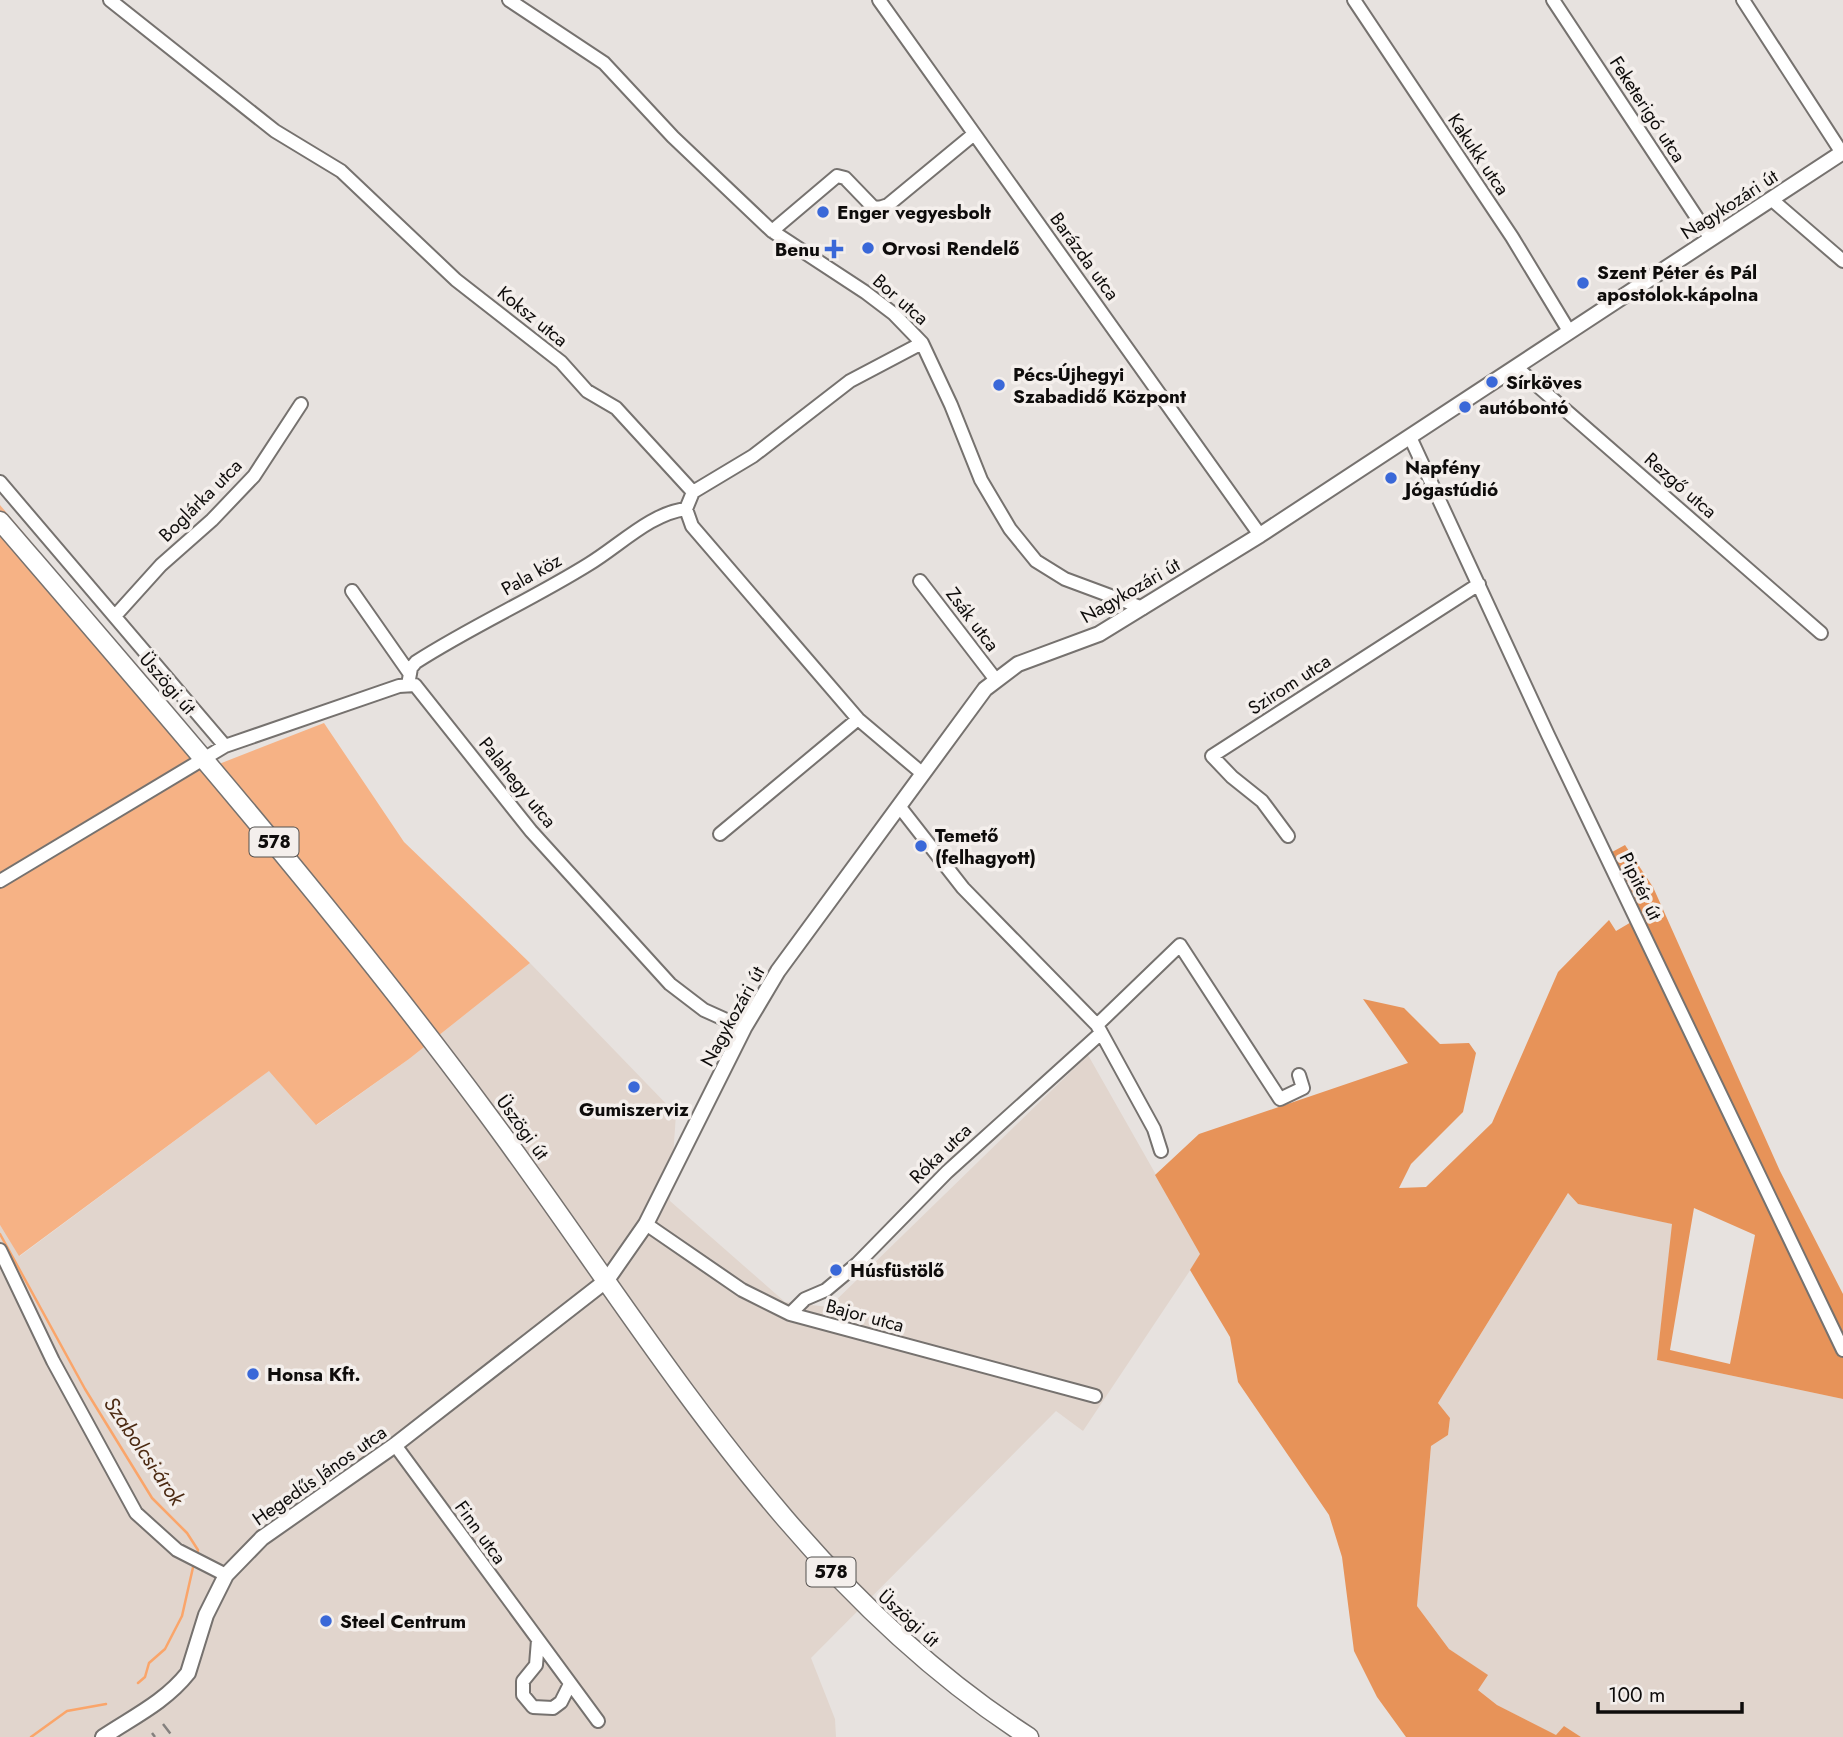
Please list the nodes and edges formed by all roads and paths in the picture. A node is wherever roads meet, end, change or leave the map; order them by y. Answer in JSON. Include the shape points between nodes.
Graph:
{"nodes":[{"id":1,"x":110,"y":0,"type":"edge"},
{"id":2,"x":509,"y":0,"type":"edge"},
{"id":3,"x":879,"y":0,"type":"edge"},
{"id":4,"x":1354,"y":0,"type":"edge"},
{"id":5,"x":1553,"y":0,"type":"edge"},
{"id":6,"x":1743,"y":0,"type":"edge"},
{"id":7,"x":974,"y":134,"type":"junction"},
{"id":8,"x":1842,"y":153,"type":"edge"},
{"id":9,"x":1771,"y":200,"type":"junction"},
{"id":10,"x":772,"y":231,"type":"junction"},
{"id":11,"x":1711,"y":239,"type":"junction"},
{"id":12,"x":1843,"y":261,"type":"edge"},
{"id":13,"x":1569,"y":331,"type":"junction"},
{"id":14,"x":922,"y":343,"type":"junction"},
{"id":15,"x":1516,"y":367,"type":"junction"},
{"id":16,"x":300,"y":404,"type":"dead end"},
{"id":17,"x":1410,"y":437,"type":"junction"},
{"id":18,"x":0,"y":482,"type":"edge"},
{"id":19,"x":693,"y":492,"type":"junction"},
{"id":20,"x":686,"y":509,"type":"junction"},
{"id":21,"x":0,"y":521,"type":"edge"},
{"id":22,"x":1259,"y":535,"type":"junction"},
{"id":23,"x":920,"y":581,"type":"dead end"},
{"id":24,"x":1479,"y":584,"type":"junction"},
{"id":25,"x":352,"y":591,"type":"dead end"},
{"id":26,"x":1143,"y":608,"type":"junction"},
{"id":27,"x":115,"y":616,"type":"junction"},
{"id":28,"x":1821,"y":633,"type":"dead end"},
{"id":29,"x":409,"y":679,"type":"junction"},
{"id":30,"x":996,"y":680,"type":"junction"},
{"id":31,"x":858,"y":719,"type":"junction"},
{"id":32,"x":225,"y":746,"type":"junction"},
{"id":33,"x":204,"y":758,"type":"junction"},
{"id":34,"x":923,"y":774,"type":"junction"},
{"id":35,"x":899,"y":806,"type":"junction"},
{"id":36,"x":720,"y":834,"type":"dead end"},
{"id":37,"x":1287,"y":836,"type":"dead end"},
{"id":38,"x":0,"y":881,"type":"edge"},
{"id":39,"x":744,"y":1028,"type":"junction"},
{"id":40,"x":1099,"y":1029,"type":"junction"},
{"id":41,"x":1299,"y":1075,"type":"dead end"},
{"id":42,"x":1161,"y":1151,"type":"dead end"},
{"id":43,"x":646,"y":1224,"type":"junction"},
{"id":44,"x":0,"y":1250,"type":"edge"},
{"id":45,"x":607,"y":1280,"type":"junction"},
{"id":46,"x":790,"y":1314,"type":"junction"},
{"id":47,"x":1843,"y":1350,"type":"edge"},
{"id":48,"x":1095,"y":1396,"type":"dead end"},
{"id":49,"x":395,"y":1445,"type":"junction"},
{"id":50,"x":226,"y":1575,"type":"junction"},
{"id":51,"x":538,"y":1640,"type":"junction"},
{"id":52,"x":570,"y":1684,"type":"junction"},
{"id":53,"x":598,"y":1721,"type":"dead end"},
{"id":54,"x":103,"y":1737,"type":"edge"},
{"id":55,"x":1029,"y":1737,"type":"edge"}],
"edges":[{"from":1,"to":19,"type":"street","name":"Koksz utca","via":[[275,131],[341,171],[456,280],[561,362],[587,391],[616,408]]},
{"from":2,"to":10,"type":"street","name":"Bor utca","via":[[623,80],[673,137]]},
{"from":3,"to":7,"type":"street","name":"Barázda utca"},
{"from":4,"to":13,"type":"street","name":"Kakukk utca"},
{"from":5,"to":11,"type":"street","name":"Feketerigó utca"},
{"from":6,"to":8,"type":"street"},
{"from":7,"to":10,"type":"street","via":[[879,208],[837,176]]},
{"from":7,"to":22,"type":"street","name":"Barázda utca"},
{"from":8,"to":9,"type":"street","name":"Nagykozári út"},
{"from":9,"to":11,"type":"street","name":"Nagykozári út"},
{"from":9,"to":12,"type":"street"},
{"from":10,"to":14,"type":"street","name":"Bor utca","via":[[865,292]]},
{"from":11,"to":13,"type":"street","name":"Nagykozári út"},
{"from":13,"to":15,"type":"street","name":"Nagykozári út"},
{"from":14,"to":19,"type":"street","via":[[849,382],[753,456]]},
{"from":14,"to":26,"type":"street","name":"Bor utca","via":[[981,480],[1024,548],[1050,572]]},
{"from":15,"to":17,"type":"street","name":"Nagykozári út"},
{"from":15,"to":28,"type":"street","name":"Rezgő utca"},
{"from":16,"to":27,"type":"street","name":"Boglárka utca","via":[[254,476]]},
{"from":17,"to":22,"type":"street","name":"Nagykozári út"},
{"from":17,"to":24,"type":"street","name":"Pipitér út"},
{"from":18,"to":27,"type":"street"},
{"from":19,"to":20,"type":"street"},
{"from":20,"to":29,"type":"street","name":"Pala köz","via":[[663,515],[590,564],[457,635],[416,662]]},
{"from":20,"to":31,"type":"street","via":[[692,526]]},
{"from":21,"to":33,"type":"main road","name":"Üszögi út","number":"578"},
{"from":22,"to":26,"type":"street","name":"Nagykozári út"},
{"from":23,"to":30,"type":"street","name":"Zsák utca"},
{"from":24,"to":37,"type":"street","name":"Szirom utca","via":[[1212,756],[1262,801]]},
{"from":24,"to":47,"type":"street","name":"Pipitér út"},
{"from":25,"to":29,"type":"street","name":"Palahegy utca"},
{"from":26,"to":30,"type":"street","name":"Nagykozári út","via":[[1099,634],[1018,664]]},
{"from":27,"to":32,"type":"street"},
{"from":29,"to":32,"type":"street"},
{"from":29,"to":39,"type":"street","name":"Palahegy utca","via":[[531,831],[670,984],[704,1010]]},
{"from":30,"to":34,"type":"street","name":"Nagykozári út"},
{"from":31,"to":34,"type":"street"},
{"from":31,"to":36,"type":"street"},
{"from":32,"to":33,"type":"street"},
{"from":33,"to":38,"type":"street"},
{"from":33,"to":45,"type":"main road","name":"Üszögi út","number":"578","via":[[482,1107]]},
{"from":34,"to":35,"type":"street","name":"Nagykozári út"},
{"from":35,"to":39,"type":"street","name":"Nagykozári út","via":[[778,971]]},
{"from":35,"to":40,"type":"street","via":[[963,888]]},
{"from":39,"to":43,"type":"street","name":"Nagykozári út"},
{"from":40,"to":41,"type":"street","name":"Róka utca","via":[[1180,945],[1280,1098],[1303,1088]]},
{"from":40,"to":42,"type":"street","via":[[1148,1117]]},
{"from":40,"to":46,"type":"street","name":"Róka utca","via":[[947,1172],[857,1265]]},
{"from":43,"to":45,"type":"street","name":"Nagykozári út"},
{"from":43,"to":46,"type":"street","name":"Bajor utca","via":[[742,1290]]},
{"from":44,"to":50,"type":"street","via":[[53,1361],[136,1513],[157,1535]]},
{"from":45,"to":49,"type":"street","name":"Hegedűs János utca"},
{"from":45,"to":55,"type":"main road","name":"Üszögi út","number":"578","via":[[746,1474],[805,1545],[873,1615],[946,1679]]},
{"from":46,"to":48,"type":"street","name":"Bajor utca"},
{"from":49,"to":50,"type":"street","name":"Hegedűs János utca","via":[[262,1538]]},
{"from":49,"to":51,"type":"street","name":"Finn utca"},
{"from":50,"to":54,"type":"street","name":"Hegedűs János utca","via":[[206,1615],[188,1673],[172,1692]]},
{"from":51,"to":52,"type":"street","name":"Finn utca"},
{"from":51,"to":52,"type":"street","via":[[536,1665],[523,1681],[523,1695],[533,1707],[553,1708]]},
{"from":52,"to":53,"type":"street","name":"Finn utca"}]}
